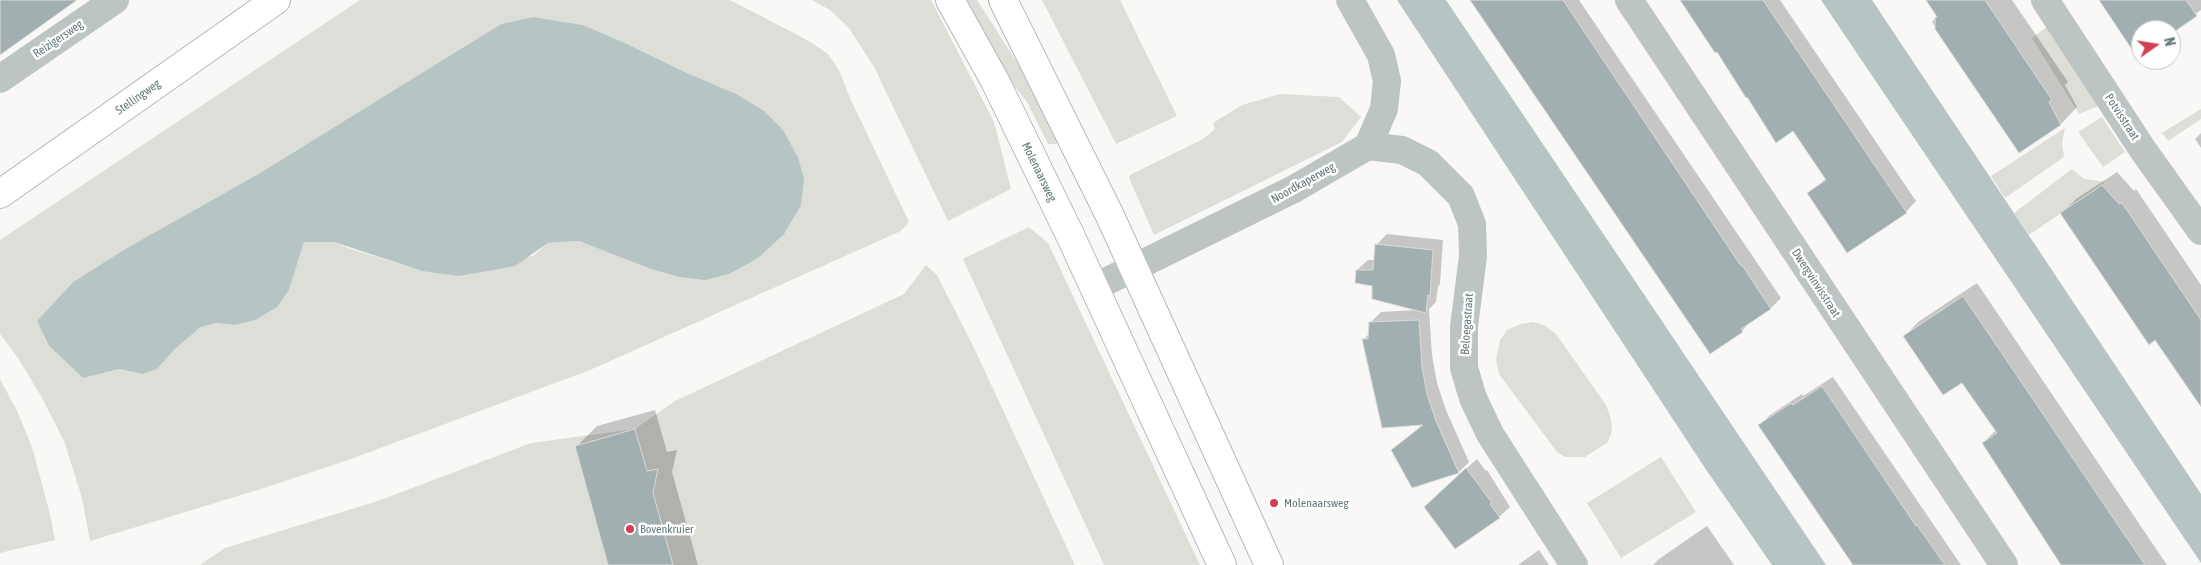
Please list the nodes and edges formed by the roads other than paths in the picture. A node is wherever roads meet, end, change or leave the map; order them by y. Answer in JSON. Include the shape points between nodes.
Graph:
{"nodes":[{"id":1,"x":115,"y":0,"type":"edge"},
{"id":2,"x":276,"y":0,"type":"edge"},
{"id":3,"x":950,"y":0,"type":"edge"},
{"id":4,"x":1003,"y":0,"type":"edge"},
{"id":5,"x":1350,"y":0,"type":"edge"},
{"id":6,"x":1629,"y":0,"type":"edge"},
{"id":7,"x":2045,"y":0,"type":"edge"},
{"id":8,"x":0,"y":79,"type":"edge"},
{"id":9,"x":1368,"y":146,"type":"junction"},
{"id":10,"x":0,"y":194,"type":"edge"},
{"id":11,"x":2201,"y":231,"type":"edge"},
{"id":12,"x":1134,"y":269,"type":"junction"},
{"id":13,"x":1094,"y":287,"type":"junction"},
{"id":14,"x":1222,"y":565,"type":"edge"},
{"id":15,"x":1269,"y":565,"type":"edge"},
{"id":16,"x":1574,"y":565,"type":"edge"},
{"id":17,"x":2004,"y":565,"type":"edge"}],
"edges":[{"from":1,"to":8,"type":"street","name":"Reizigersweg"},
{"from":2,"to":10,"type":"street","name":"Stellingweg"},
{"from":3,"to":13,"type":"street","name":"Molenaarsweg","via":[[995,80]]},
{"from":4,"to":12,"type":"street"},
{"from":5,"to":9,"type":"street","via":[[1381,54],[1387,81],[1384,109]]},
{"from":6,"to":17,"type":"street","name":"Dwergvinvisstraat"},
{"from":7,"to":11,"type":"street","name":"Potvisstraat","via":[[2143,150]]},
{"from":9,"to":12,"type":"street","name":"Noordkaperweg","via":[[1294,189]]},
{"from":9,"to":16,"type":"street","name":"Beloegastraat","via":[[1402,150],[1428,163],[1461,196],[1472,224],[1473,256],[1464,335],[1464,368],[1473,398],[1490,434]]},
{"from":12,"to":13,"type":"street","name":"Noordkaperweg"},
{"from":12,"to":15,"type":"street"},
{"from":13,"to":14,"type":"street","name":"Molenaarsweg"}]}
